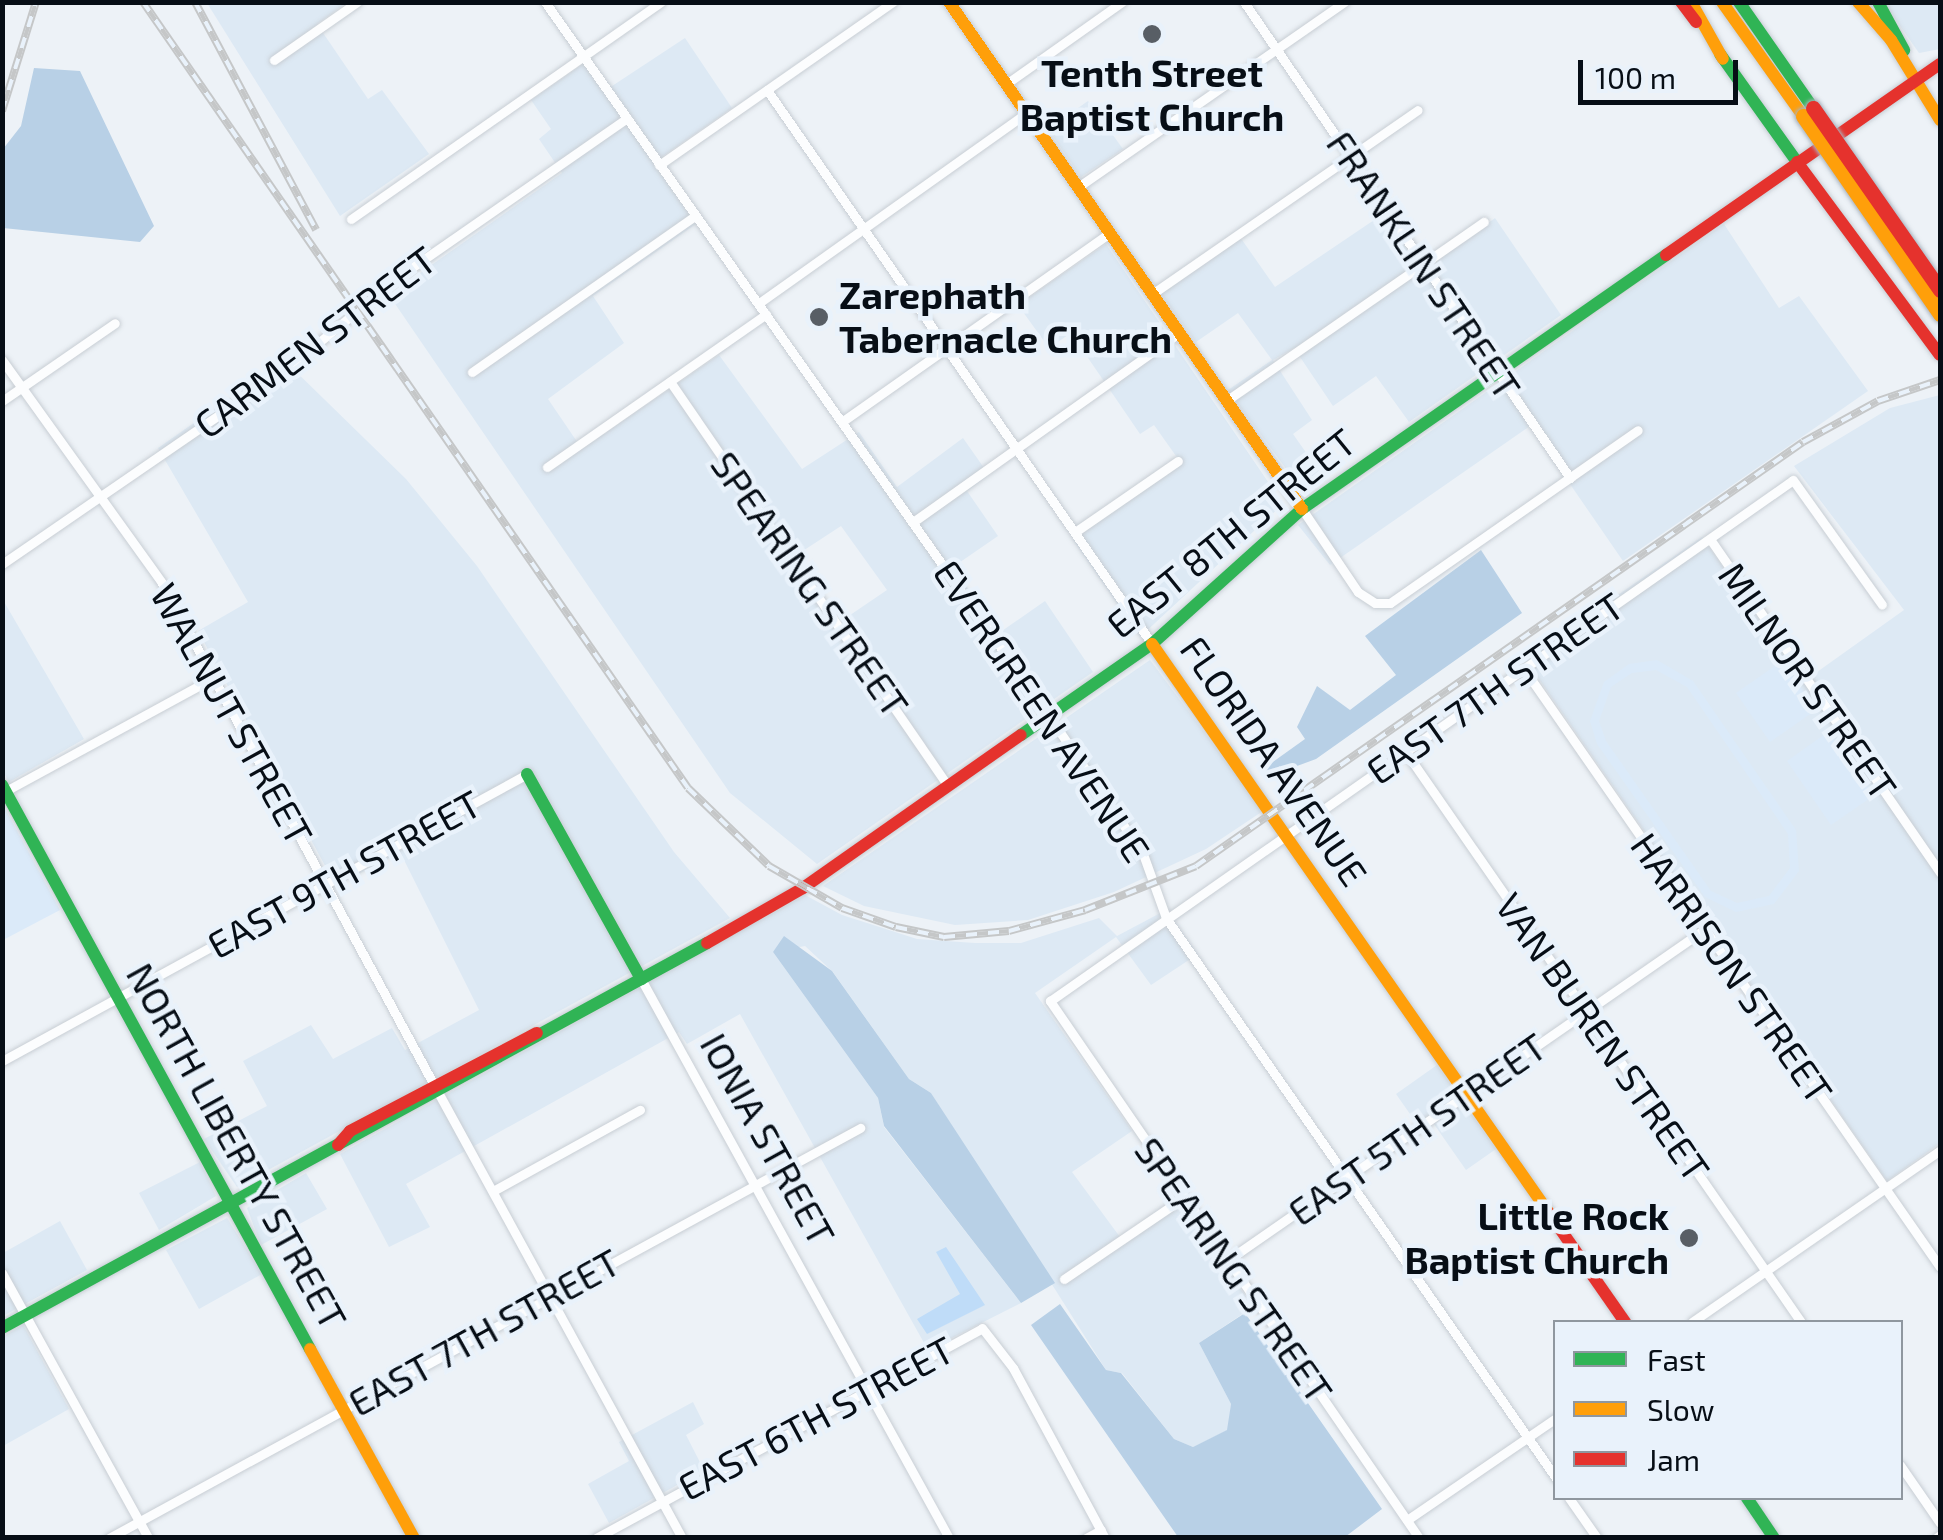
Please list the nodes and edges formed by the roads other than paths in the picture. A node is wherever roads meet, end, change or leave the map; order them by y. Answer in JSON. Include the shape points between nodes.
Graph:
{"nodes":[{"id":1,"x":357,"y":2,"type":"edge"},
{"id":2,"x":546,"y":2,"type":"edge"},
{"id":3,"x":661,"y":2,"type":"edge"},
{"id":4,"x":893,"y":2,"type":"edge"},
{"id":5,"x":950,"y":2,"type":"edge"},
{"id":6,"x":1122,"y":2,"type":"edge"},
{"id":7,"x":1244,"y":2,"type":"edge"},
{"id":8,"x":1344,"y":2,"type":"edge"},
{"id":9,"x":1682,"y":2,"type":"edge"},
{"id":10,"x":1691,"y":2,"type":"edge"},
{"id":11,"x":1722,"y":2,"type":"edge"},
{"id":12,"x":1739,"y":2,"type":"edge"},
{"id":13,"x":1858,"y":2,"type":"edge"},
{"id":14,"x":1878,"y":2,"type":"edge"},
{"id":15,"x":1276,"y":50,"type":"junction"},
{"id":16,"x":583,"y":56,"type":"junction"},
{"id":17,"x":1724,"y":58,"type":"junction"},
{"id":18,"x":274,"y":60,"type":"dead end"},
{"id":19,"x":1940,"y":64,"type":"edge"},
{"id":20,"x":1918,"y":79,"type":"junction"},
{"id":21,"x":1006,"y":84,"type":"junction"},
{"id":22,"x":767,"y":90,"type":"junction"},
{"id":23,"x":1418,"y":110,"type":"dead end"},
{"id":24,"x":1808,"y":112,"type":"junction"},
{"id":25,"x":1026,"y":113,"type":"junction"},
{"id":26,"x":627,"y":118,"type":"junction"},
{"id":27,"x":1940,"y":120,"type":"edge"},
{"id":28,"x":1350,"y":156,"type":"junction"},
{"id":29,"x":1797,"y":162,"type":"junction"},
{"id":30,"x":659,"y":165,"type":"junction"},
{"id":31,"x":1078,"y":187,"type":"junction"},
{"id":32,"x":695,"y":216,"type":"junction"},
{"id":33,"x":352,"y":218,"type":"dead end"},
{"id":34,"x":1484,"y":222,"type":"dead end"},
{"id":35,"x":864,"y":228,"type":"junction"},
{"id":36,"x":1110,"y":233,"type":"junction"},
{"id":37,"x":1423,"y":265,"type":"junction"},
{"id":38,"x":1940,"y":290,"type":"edge"},
{"id":39,"x":1152,"y":294,"type":"junction"},
{"id":40,"x":759,"y":303,"type":"junction"},
{"id":41,"x":766,"y":314,"type":"junction"},
{"id":42,"x":1940,"y":314,"type":"edge"},
{"id":43,"x":114,"y":324,"type":"dead end"},
{"id":44,"x":1179,"y":333,"type":"junction"},
{"id":45,"x":947,"y":347,"type":"junction"},
{"id":46,"x":1940,"y":356,"type":"edge"},
{"id":47,"x":2,"y":360,"type":"edge"},
{"id":48,"x":472,"y":372,"type":"dead end"},
{"id":49,"x":1497,"y":372,"type":"junction"},
{"id":50,"x":670,"y":383,"type":"junction"},
{"id":51,"x":24,"y":388,"type":"junction"},
{"id":52,"x":2,"y":401,"type":"edge"},
{"id":53,"x":1226,"y":401,"type":"junction"},
{"id":54,"x":843,"y":421,"type":"junction"},
{"id":55,"x":1638,"y":430,"type":"dead end"},
{"id":56,"x":1016,"y":448,"type":"junction"},
{"id":57,"x":1178,"y":460,"type":"dead end"},
{"id":58,"x":547,"y":467,"type":"dead end"},
{"id":59,"x":1570,"y":478,"type":"junction"},
{"id":60,"x":103,"y":496,"type":"junction"},
{"id":61,"x":1302,"y":509,"type":"junction"},
{"id":62,"x":914,"y":522,"type":"junction"},
{"id":63,"x":1075,"y":532,"type":"junction"},
{"id":64,"x":1710,"y":539,"type":"junction"},
{"id":65,"x":2,"y":564,"type":"edge"},
{"id":66,"x":1882,"y":605,"type":"dead end"},
{"id":67,"x":1152,"y":644,"type":"junction"},
{"id":68,"x":1524,"y":669,"type":"junction"},
{"id":69,"x":213,"y":678,"type":"junction"},
{"id":70,"x":1049,"y":716,"type":"junction"},
{"id":71,"x":1404,"y":751,"type":"junction"},
{"id":72,"x":527,"y":774,"type":"joint"},
{"id":73,"x":948,"y":786,"type":"junction"},
{"id":74,"x":4,"y":790,"type":"edge"},
{"id":75,"x":1286,"y":833,"type":"junction"},
{"id":76,"x":1940,"y":873,"type":"edge"},
{"id":77,"x":325,"y":884,"type":"junction"},
{"id":78,"x":1166,"y":918,"type":"junction"},
{"id":79,"x":1705,"y":929,"type":"junction"},
{"id":80,"x":641,"y":979,"type":"junction"},
{"id":81,"x":118,"y":998,"type":"junction"},
{"id":82,"x":1050,"y":1000,"type":"joint"},
{"id":83,"x":1586,"y":1012,"type":"junction"},
{"id":84,"x":2,"y":1061,"type":"edge"},
{"id":85,"x":437,"y":1090,"type":"junction"},
{"id":86,"x":1467,"y":1095,"type":"junction"},
{"id":87,"x":640,"y":1110,"type":"dead end"},
{"id":88,"x":860,"y":1128,"type":"dead end"},
{"id":89,"x":1940,"y":1150,"type":"edge"},
{"id":90,"x":1347,"y":1178,"type":"junction"},
{"id":91,"x":755,"y":1184,"type":"junction"},
{"id":92,"x":1886,"y":1188,"type":"junction"},
{"id":93,"x":493,"y":1191,"type":"junction"},
{"id":94,"x":1183,"y":1198,"type":"junction"},
{"id":95,"x":232,"y":1204,"type":"junction"},
{"id":96,"x":1228,"y":1260,"type":"junction"},
{"id":97,"x":1940,"y":1267,"type":"edge"},
{"id":98,"x":1766,"y":1272,"type":"junction"},
{"id":99,"x":2,"y":1273,"type":"edge"},
{"id":100,"x":1064,"y":1279,"type":"dead end"},
{"id":101,"x":550,"y":1296,"type":"junction"},
{"id":102,"x":25,"y":1316,"type":"junction"},
{"id":103,"x":1625,"y":1320,"type":"edge"},
{"id":104,"x":1695,"y":1320,"type":"edge"},
{"id":105,"x":1800,"y":1320,"type":"edge"},
{"id":106,"x":2,"y":1328,"type":"edge"},
{"id":107,"x":868,"y":1388,"type":"junction"},
{"id":108,"x":344,"y":1408,"type":"junction"},
{"id":109,"x":1553,"y":1420,"type":"edge"},
{"id":110,"x":1527,"y":1438,"type":"junction"},
{"id":111,"x":1903,"y":1469,"type":"edge"},
{"id":112,"x":1553,"y":1474,"type":"edge"},
{"id":113,"x":1570,"y":1500,"type":"edge"},
{"id":114,"x":1748,"y":1500,"type":"edge"},
{"id":115,"x":662,"y":1501,"type":"junction"},
{"id":116,"x":1407,"y":1520,"type":"junction"},
{"id":117,"x":139,"y":1521,"type":"junction"},
{"id":118,"x":1940,"y":1523,"type":"edge"},
{"id":119,"x":1103,"y":1534,"type":"edge"},
{"id":120,"x":108,"y":1538,"type":"edge"},
{"id":121,"x":148,"y":1538,"type":"edge"},
{"id":122,"x":414,"y":1538,"type":"edge"},
{"id":123,"x":596,"y":1538,"type":"edge"},
{"id":124,"x":682,"y":1538,"type":"edge"},
{"id":125,"x":949,"y":1538,"type":"edge"},
{"id":126,"x":1086,"y":1538,"type":"edge"},
{"id":127,"x":1419,"y":1538,"type":"edge"},
{"id":128,"x":1597,"y":1538,"type":"edge"},
{"id":129,"x":1774,"y":1538,"type":"edge"}],
"edges":[{"from":1,"to":18,"type":"street"},
{"from":2,"to":16,"type":"street","name":"EVERGREEN AVENUE"},
{"from":3,"to":16,"type":"street"},
{"from":4,"to":22,"type":"street"},
{"from":5,"to":21,"type":"main road"},
{"from":6,"to":21,"type":"street"},
{"from":7,"to":15,"type":"street","name":"FRANKLIN STREET"},
{"from":8,"to":15,"type":"street"},
{"from":9,"to":17,"type":"main road"},
{"from":10,"to":17,"type":"main road"},
{"from":11,"to":24,"type":"main road"},
{"from":12,"to":24,"type":"main road"},
{"from":13,"to":20,"type":"main road"},
{"from":14,"to":20,"type":"main road"},
{"from":15,"to":28,"type":"street","name":"FRANKLIN STREET"},
{"from":15,"to":31,"type":"street"},
{"from":16,"to":26,"type":"street","name":"EVERGREEN AVENUE"},
{"from":16,"to":33,"type":"street"},
{"from":17,"to":29,"type":"main road"},
{"from":19,"to":20,"type":"main road","name":"EAST 8TH STREET"},
{"from":20,"to":27,"type":"main road"},
{"from":20,"to":29,"type":"main road","name":"EAST 8TH STREET"},
{"from":21,"to":25,"type":"main road"},
{"from":22,"to":30,"type":"street"},
{"from":22,"to":35,"type":"street","name":"FLORIDA AVENUE"},
{"from":23,"to":28,"type":"street"},
{"from":24,"to":38,"type":"main road","bridge":true},
{"from":24,"to":42,"type":"main road","bridge":true},
{"from":25,"to":31,"type":"main road"},
{"from":25,"to":35,"type":"street"},
{"from":26,"to":30,"type":"street","name":"EVERGREEN AVENUE"},
{"from":26,"to":60,"type":"street","name":"CARMEN STREET"},
{"from":28,"to":37,"type":"street","name":"FRANKLIN STREET"},
{"from":28,"to":39,"type":"street"},
{"from":29,"to":46,"type":"main road"},
{"from":29,"to":49,"type":"main road","name":"EAST 8TH STREET"},
{"from":30,"to":32,"type":"street","name":"EVERGREEN AVENUE"},
{"from":31,"to":36,"type":"main road"},
{"from":32,"to":40,"type":"street","name":"EVERGREEN AVENUE"},
{"from":32,"to":48,"type":"street"},
{"from":34,"to":37,"type":"street"},
{"from":35,"to":40,"type":"street"},
{"from":35,"to":45,"type":"street","name":"FLORIDA AVENUE"},
{"from":36,"to":39,"type":"main road"},
{"from":36,"to":45,"type":"street"},
{"from":37,"to":49,"type":"street","name":"FRANKLIN STREET"},
{"from":37,"to":53,"type":"street"},
{"from":39,"to":44,"type":"main road"},
{"from":40,"to":41,"type":"street","name":"EVERGREEN AVENUE"},
{"from":41,"to":50,"type":"street"},
{"from":41,"to":54,"type":"street","name":"EVERGREEN AVENUE"},
{"from":43,"to":51,"type":"street"},
{"from":44,"to":53,"type":"main road"},
{"from":44,"to":56,"type":"street"},
{"from":45,"to":54,"type":"street"},
{"from":45,"to":56,"type":"street","name":"FLORIDA AVENUE"},
{"from":47,"to":51,"type":"street","name":"WALNUT STREET"},
{"from":49,"to":59,"type":"street","name":"FRANKLIN STREET"},
{"from":49,"to":61,"type":"main road","name":"EAST 8TH STREET"},
{"from":50,"to":58,"type":"street"},
{"from":50,"to":73,"type":"street","name":"SPEARING STREET"},
{"from":51,"to":52,"type":"street"},
{"from":51,"to":60,"type":"street","name":"WALNUT STREET"},
{"from":53,"to":61,"type":"main road"},
{"from":54,"to":62,"type":"street","name":"EVERGREEN AVENUE"},
{"from":55,"to":59,"type":"street"},
{"from":56,"to":62,"type":"street"},
{"from":56,"to":63,"type":"street","name":"FLORIDA AVENUE"},
{"from":57,"to":63,"type":"street"},
{"from":59,"to":61,"type":"street","via":[[1390,603],[1358,592]]},
{"from":60,"to":65,"type":"street","name":"CARMEN STREET"},
{"from":60,"to":69,"type":"street","name":"WALNUT STREET","via":[[162,583]]},
{"from":61,"to":67,"type":"main road","name":"EAST 8TH STREET"},
{"from":62,"to":70,"type":"street","name":"EVERGREEN AVENUE"},
{"from":63,"to":67,"type":"street","name":"FLORIDA AVENUE"},
{"from":64,"to":66,"type":"street","name":"EAST 7TH STREET","via":[[1793,480]]},
{"from":64,"to":68,"type":"street","name":"EAST 7TH STREET"},
{"from":64,"to":76,"type":"street","name":"MILNOR STREET"},
{"from":67,"to":70,"type":"main road","name":"EAST 8TH STREET"},
{"from":67,"to":75,"type":"main road","name":"FLORIDA AVENUE"},
{"from":68,"to":71,"type":"street","name":"EAST 7TH STREET"},
{"from":68,"to":79,"type":"street","name":"HARRISON STREET"},
{"from":69,"to":74,"type":"street"},
{"from":69,"to":77,"type":"street","name":"WALNUT STREET"},
{"from":70,"to":73,"type":"main road","name":"EAST 8TH STREET"},
{"from":70,"to":78,"type":"street","name":"EVERGREEN AVENUE","via":[[1143,854]]},
{"from":71,"to":75,"type":"street","name":"EAST 7TH STREET"},
{"from":71,"to":83,"type":"street","name":"VAN BUREN STREET"},
{"from":72,"to":77,"type":"street","name":"EAST 9TH STREET"},
{"from":72,"to":80,"type":"main road","name":"IONIA STREET"},
{"from":73,"to":80,"type":"main road","name":"EAST 8TH STREET","via":[[784,900]]},
{"from":74,"to":81,"type":"main road","name":"NORTH LIBERTY STREET"},
{"from":75,"to":78,"type":"street","name":"EAST 7TH STREET"},
{"from":75,"to":86,"type":"main road","name":"FLORIDA AVENUE"},
{"from":77,"to":81,"type":"street","name":"EAST 9TH STREET"},
{"from":77,"to":85,"type":"street","name":"WALNUT STREET"},
{"from":78,"to":82,"type":"street","name":"EAST 7TH STREET"},
{"from":78,"to":90,"type":"street","name":"EVERGREEN AVENUE"},
{"from":79,"to":83,"type":"street","name":"EAST 5TH STREET"},
{"from":79,"to":92,"type":"street","name":"HARRISON STREET"},
{"from":80,"to":85,"type":"main road","name":"EAST 8TH STREET"},
{"from":80,"to":91,"type":"street","name":"IONIA STREET"},
{"from":81,"to":84,"type":"street","name":"EAST 9TH STREET"},
{"from":81,"to":95,"type":"main road","name":"NORTH LIBERTY STREET"},
{"from":82,"to":94,"type":"street","name":"SPEARING STREET"},
{"from":83,"to":86,"type":"street","name":"EAST 5TH STREET"},
{"from":83,"to":98,"type":"street","name":"VAN BUREN STREET"},
{"from":85,"to":93,"type":"street","name":"WALNUT STREET"},
{"from":85,"to":95,"type":"main road","name":"EAST 8TH STREET","via":[[350,1131]]},
{"from":86,"to":90,"type":"street","name":"EAST 5TH STREET"},
{"from":86,"to":103,"type":"main road","name":"FLORIDA AVENUE"},
{"from":87,"to":93,"type":"street"},
{"from":88,"to":91,"type":"street","name":"EAST 7TH STREET"},
{"from":89,"to":92,"type":"street"},
{"from":90,"to":96,"type":"street","name":"EAST 5TH STREET"},
{"from":90,"to":110,"type":"street","name":"EVERGREEN AVENUE"},
{"from":91,"to":101,"type":"street","name":"EAST 7TH STREET"},
{"from":91,"to":107,"type":"street","name":"IONIA STREET"},
{"from":92,"to":97,"type":"street","name":"HARRISON STREET"},
{"from":92,"to":98,"type":"street"},
{"from":93,"to":101,"type":"street","name":"WALNUT STREET"},
{"from":94,"to":96,"type":"street","name":"SPEARING STREET"},
{"from":94,"to":100,"type":"street"},
{"from":95,"to":102,"type":"main road","name":"EAST 8TH STREET"},
{"from":95,"to":108,"type":"main road","name":"NORTH LIBERTY STREET"},
{"from":96,"to":116,"type":"street","name":"SPEARING STREET"},
{"from":98,"to":104,"type":"street"},
{"from":98,"to":105,"type":"street","name":"VAN BUREN STREET"},
{"from":99,"to":102,"type":"street"},
{"from":101,"to":108,"type":"street","name":"EAST 7TH STREET"},
{"from":101,"to":115,"type":"street","name":"WALNUT STREET"},
{"from":102,"to":106,"type":"main road","name":"EAST 8TH STREET"},
{"from":102,"to":117,"type":"street"},
{"from":107,"to":115,"type":"street","name":"EAST 6TH STREET"},
{"from":107,"to":119,"type":"street","name":"EAST 6TH STREET","via":[[982,1328],[1013,1368]]},
{"from":107,"to":125,"type":"street","name":"IONIA STREET"},
{"from":108,"to":117,"type":"street","name":"EAST 7TH STREET"},
{"from":108,"to":122,"type":"main road","name":"NORTH LIBERTY STREET"},
{"from":109,"to":110,"type":"street"},
{"from":110,"to":112,"type":"street","name":"EVERGREEN AVENUE"},
{"from":110,"to":116,"type":"street"},
{"from":111,"to":118,"type":"street"},
{"from":113,"to":128,"type":"street"},
{"from":114,"to":129,"type":"main road"},
{"from":115,"to":123,"type":"street","name":"EAST 6TH STREET"},
{"from":115,"to":124,"type":"street","name":"WALNUT STREET"},
{"from":116,"to":127,"type":"street","name":"SPEARING STREET"},
{"from":117,"to":120,"type":"street","name":"EAST 7TH STREET"},
{"from":117,"to":121,"type":"street"},
{"from":119,"to":126,"type":"street"}]}
